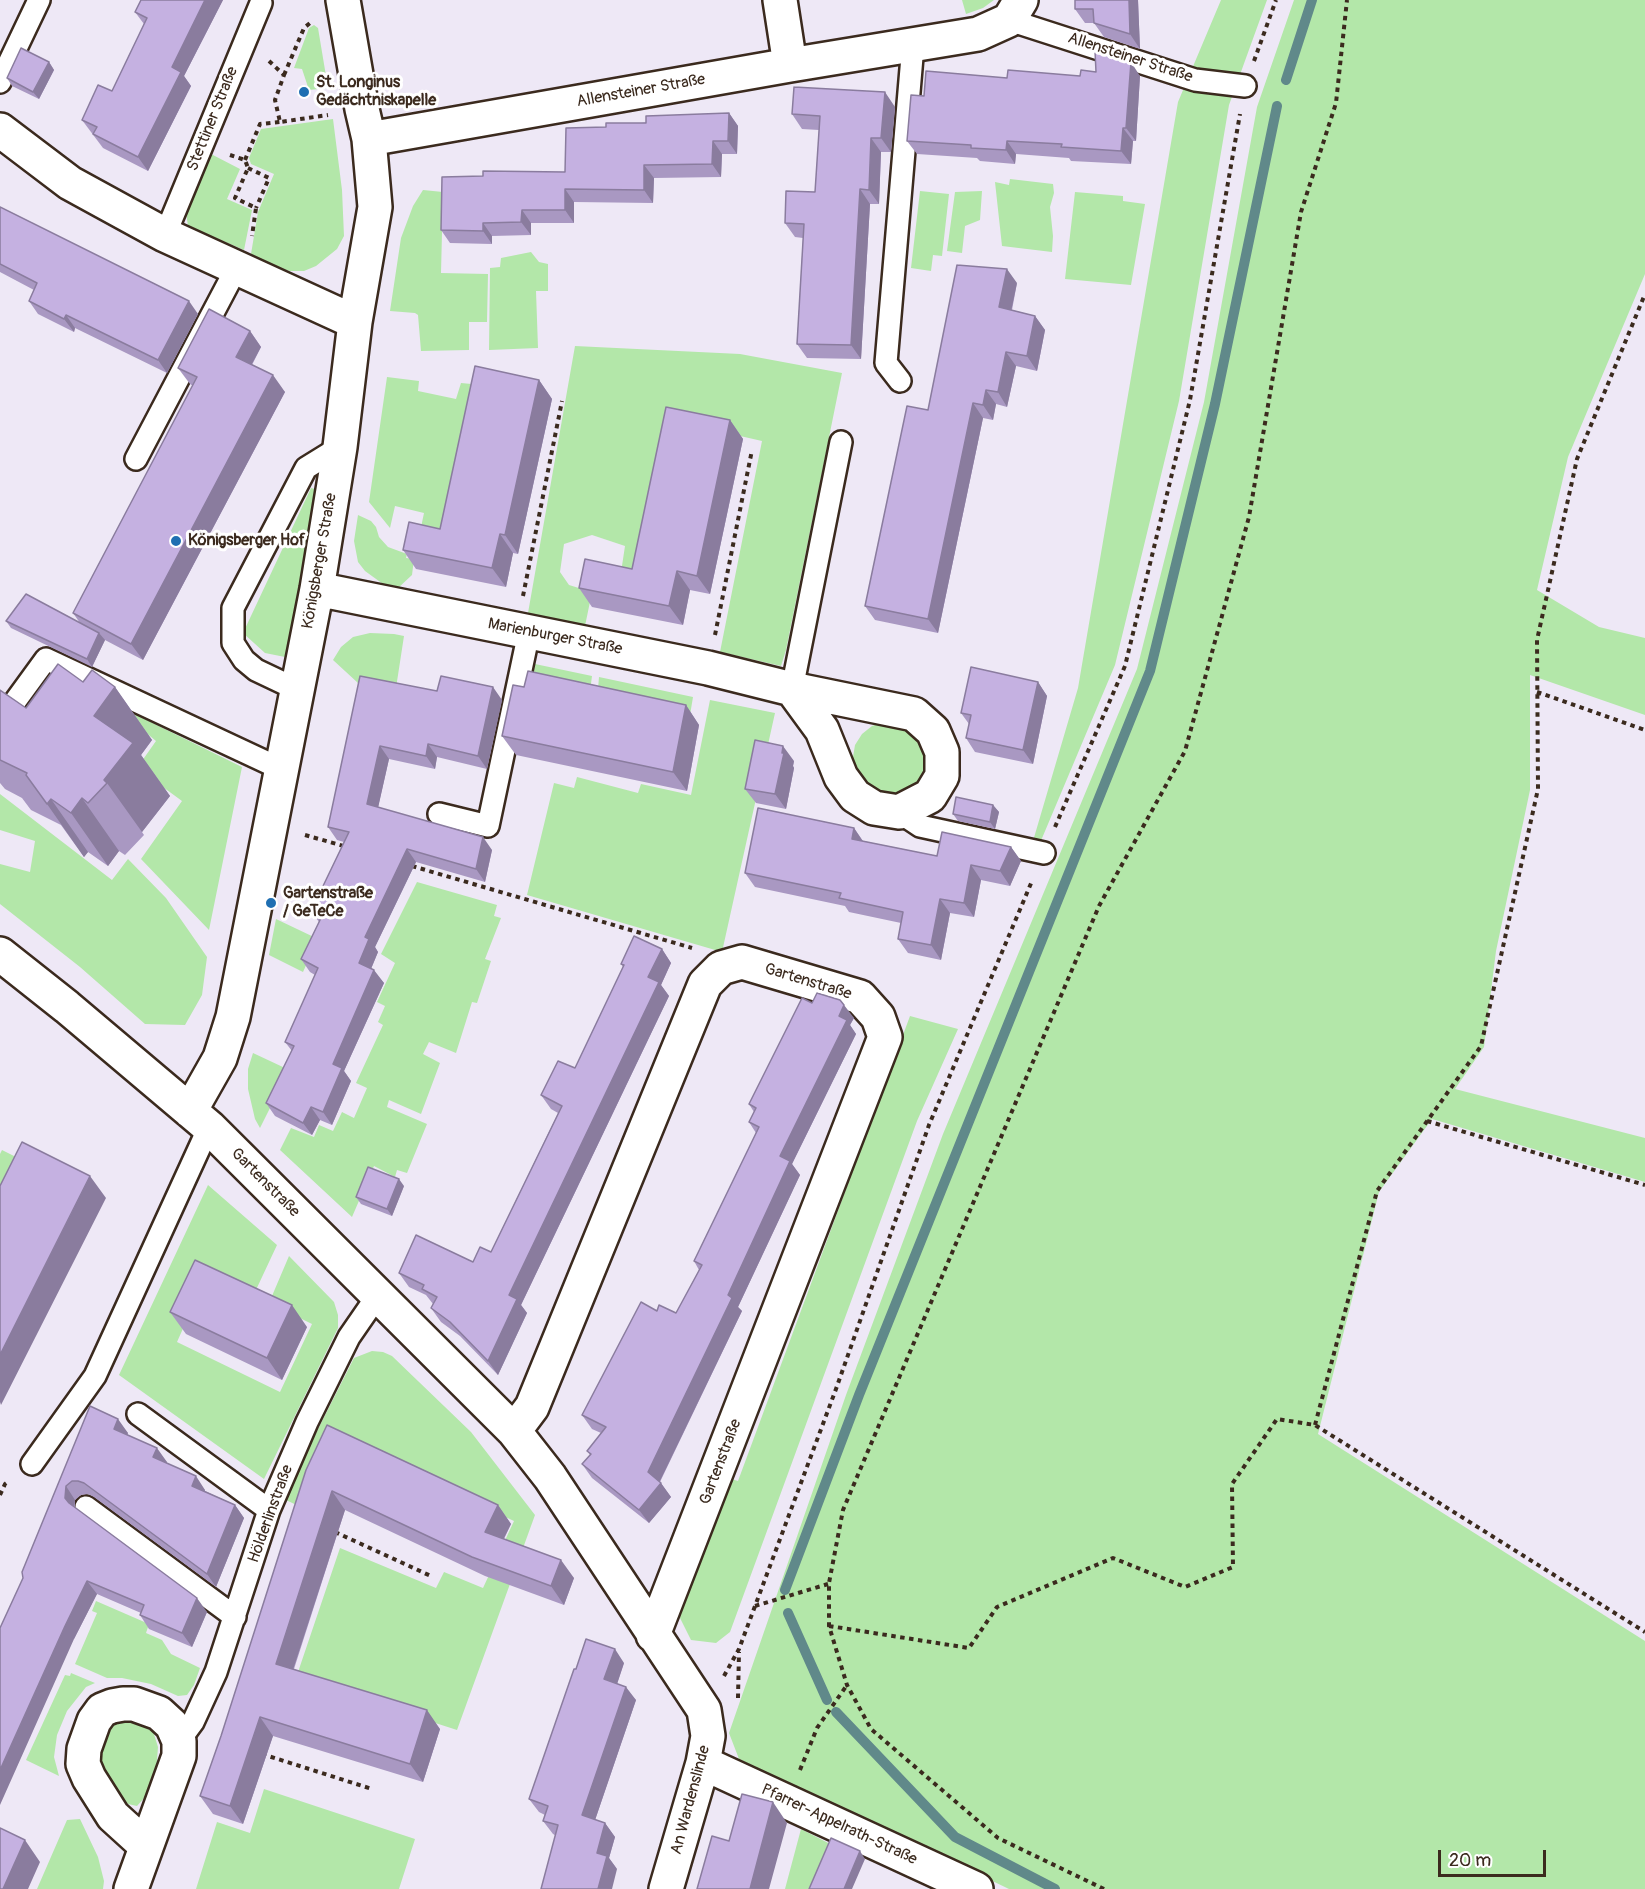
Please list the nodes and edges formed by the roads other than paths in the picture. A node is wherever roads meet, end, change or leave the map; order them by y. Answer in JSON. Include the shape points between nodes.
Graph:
{"nodes":[{"id":1,"x":39,"y":0,"type":"edge"},
{"id":2,"x":343,"y":0,"type":"edge"},
{"id":3,"x":780,"y":0,"type":"edge"},
{"id":4,"x":261,"y":3,"type":"dead end"},
{"id":5,"x":1015,"y":10,"type":"edge"},
{"id":6,"x":913,"y":45,"type":"junction"},
{"id":7,"x":790,"y":65,"type":"junction"},
{"id":8,"x":0,"y":82,"type":"edge"},
{"id":9,"x":1245,"y":86,"type":"dead end"},
{"id":10,"x":365,"y":124,"type":"junction"},
{"id":11,"x":0,"y":130,"type":"edge"},
{"id":12,"x":165,"y":235,"type":"junction"},
{"id":13,"x":241,"y":271,"type":"junction"},
{"id":14,"x":356,"y":322,"type":"junction"},
{"id":15,"x":900,"y":381,"type":"dead end"},
{"id":16,"x":841,"y":442,"type":"dead end"},
{"id":17,"x":340,"y":447,"type":"junction"},
{"id":18,"x":136,"y":459,"type":"dead end"},
{"id":19,"x":317,"y":589,"type":"junction"},
{"id":20,"x":523,"y":631,"type":"junction"},
{"id":21,"x":792,"y":688,"type":"junction"},
{"id":22,"x":296,"y":689,"type":"junction"},
{"id":23,"x":0,"y":722,"type":"edge"},
{"id":24,"x":281,"y":769,"type":"junction"},
{"id":25,"x":899,"y":812,"type":"junction"},
{"id":26,"x":439,"y":814,"type":"dead end"},
{"id":27,"x":1044,"y":853,"type":"dead end"},
{"id":28,"x":0,"y":954,"type":"edge"},
{"id":29,"x":199,"y":1119,"type":"junction"},
{"id":30,"x":378,"y":1295,"type":"junction"},
{"id":31,"x":138,"y":1414,"type":"dead end"},
{"id":32,"x":514,"y":1431,"type":"junction"},
{"id":33,"x":32,"y":1464,"type":"dead end"},
{"id":34,"x":86,"y":1508,"type":"dead end"},
{"id":35,"x":269,"y":1510,"type":"junction"},
{"id":36,"x":235,"y":1617,"type":"junction"},
{"id":37,"x":653,"y":1635,"type":"junction"},
{"id":38,"x":704,"y":1710,"type":"joint"},
{"id":39,"x":179,"y":1741,"type":"junction"},
{"id":40,"x":703,"y":1763,"type":"junction"},
{"id":41,"x":146,"y":1846,"type":"junction"},
{"id":42,"x":131,"y":1889,"type":"edge"},
{"id":43,"x":666,"y":1889,"type":"edge"},
{"id":44,"x":976,"y":1889,"type":"edge"}],
"edges":[{"from":1,"to":8,"type":"lane"},
{"from":2,"to":10,"type":"street","name":"Königsberger Straße"},
{"from":3,"to":7,"type":"street"},
{"from":4,"to":12,"type":"lane","name":"Stettiner Straße"},
{"from":5,"to":6,"type":"street","name":"Allensteiner Straße","via":[[978,34]]},
{"from":5,"to":9,"type":"lane","name":"Allensteiner Straße","via":[[1196,80]]},
{"from":6,"to":7,"type":"street","name":"Allensteiner Straße"},
{"from":6,"to":15,"type":"lane","via":[[886,363]]},
{"from":7,"to":10,"type":"street","name":"Allensteiner Straße"},
{"from":10,"to":14,"type":"street","name":"Königsberger Straße","via":[[375,207]]},
{"from":11,"to":12,"type":"street","via":[[70,183]]},
{"from":12,"to":13,"type":"street"},
{"from":13,"to":14,"type":"street"},
{"from":13,"to":18,"type":"lane"},
{"from":14,"to":17,"type":"street","name":"Königsberger Straße"},
{"from":16,"to":21,"type":"lane"},
{"from":17,"to":19,"type":"street","name":"Königsberger Straße"},
{"from":17,"to":22,"type":"lane","via":[[306,468],[233,608],[233,643],[244,660]]},
{"from":19,"to":20,"type":"street","name":"Marienburger Straße"},
{"from":19,"to":22,"type":"street","name":"Königsberger Straße"},
{"from":20,"to":21,"type":"street","name":"Marienburger Straße"},
{"from":20,"to":26,"type":"lane","via":[[488,826]]},
{"from":21,"to":25,"type":"street","via":[[822,730],[841,777],[855,796],[874,808]]},
{"from":21,"to":25,"type":"street","name":"Marienburger Straße","via":[[914,714],[933,731],[942,752],[942,776],[930,796]]},
{"from":22,"to":24,"type":"street","name":"Königsberger Straße"},
{"from":23,"to":24,"type":"lane","via":[[46,659]]},
{"from":24,"to":29,"type":"street","name":"Königsberger Straße","via":[[232,1017]]},
{"from":25,"to":27,"type":"lane","via":[[921,826]]},
{"from":28,"to":29,"type":"street","name":"Gartenstraße"},
{"from":29,"to":30,"type":"street","name":"Gartenstraße"},
{"from":29,"to":33,"type":"lane","via":[[95,1376]]},
{"from":30,"to":32,"type":"street","name":"Gartenstraße"},
{"from":30,"to":35,"type":"lane","name":"Hölderlinstraße","via":[[349,1337]]},
{"from":31,"to":35,"type":"lane"},
{"from":32,"to":37,"type":"street","name":"Gartenstraße","via":[[550,1477]]},
{"from":32,"to":37,"type":"street","name":"Gartenstraße","via":[[532,1407],[705,984],[721,968],[742,962],[860,998],[878,1017],[885,1037]]},
{"from":34,"to":36,"type":"lane"},
{"from":35,"to":36,"type":"lane","name":"Hölderlinstraße"},
{"from":36,"to":39,"type":"lane","name":"Hölderlinstraße","via":[[216,1672],[193,1722]]},
{"from":37,"to":38,"type":"street","name":"Gartenstraße"},
{"from":38,"to":40,"type":"street","name":"An Wardenslinde","via":[[708,1736]]},
{"from":39,"to":41,"type":"street","name":"Hölderlinstraße","via":[[180,1756]]},
{"from":39,"to":41,"type":"street","via":[[172,1725],[159,1713],[134,1704],[102,1710],[88,1733],[83,1764],[88,1778],[113,1816]]},
{"from":40,"to":43,"type":"street","name":"An Wardenslinde"},
{"from":40,"to":44,"type":"street","name":"Pfarrer-Appelrath-Straße"},
{"from":41,"to":42,"type":"street","name":"Hölderlinstraße"}]}
